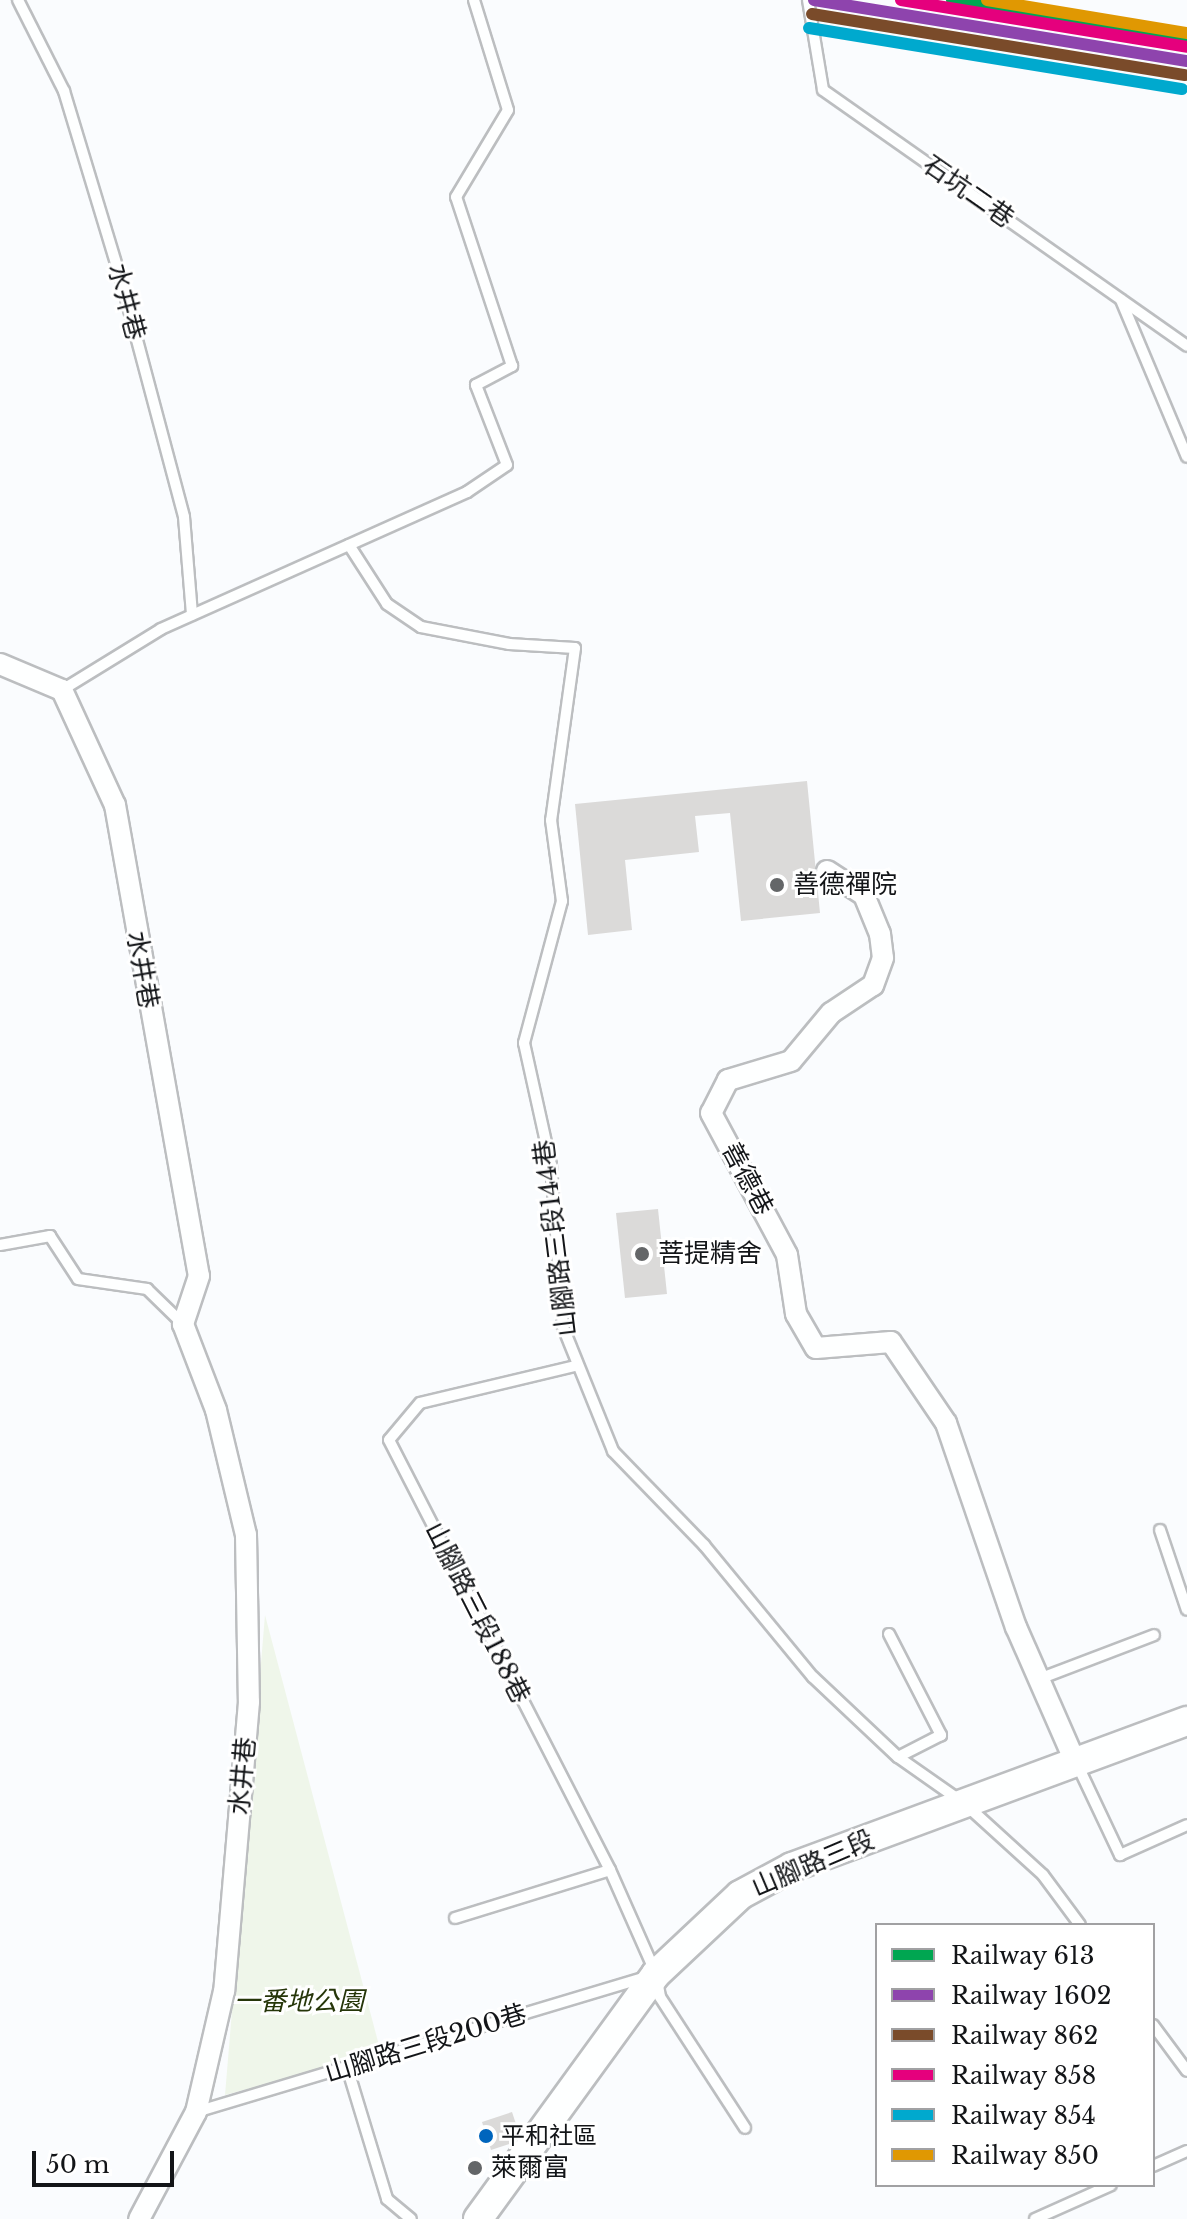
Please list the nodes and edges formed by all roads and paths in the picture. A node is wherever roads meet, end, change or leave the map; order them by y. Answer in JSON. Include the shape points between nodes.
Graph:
{"nodes":[{"id":1,"x":18,"y":0,"type":"edge"},
{"id":2,"x":474,"y":0,"type":"edge"},
{"id":3,"x":808,"y":0,"type":"edge"},
{"id":4,"x":1120,"y":299,"type":"junction"},
{"id":5,"x":1187,"y":346,"type":"edge"},
{"id":6,"x":1187,"y":457,"type":"edge"},
{"id":7,"x":349,"y":545,"type":"junction"},
{"id":8,"x":192,"y":615,"type":"junction"},
{"id":9,"x":0,"y":664,"type":"edge"},
{"id":10,"x":62,"y":690,"type":"junction"},
{"id":11,"x":827,"y":871,"type":"dead end"},
{"id":12,"x":0,"y":1245,"type":"edge"},
{"id":13,"x":183,"y":1324,"type":"junction"},
{"id":14,"x":575,"y":1366,"type":"junction"},
{"id":15,"x":1160,"y":1530,"type":"dead end"},
{"id":16,"x":1187,"y":1610,"type":"edge"},
{"id":17,"x":889,"y":1634,"type":"dead end"},
{"id":18,"x":1154,"y":1635,"type":"dead end"},
{"id":19,"x":1039,"y":1679,"type":"junction"},
{"id":20,"x":1187,"y":1721,"type":"edge"},
{"id":21,"x":898,"y":1757,"type":"junction"},
{"id":22,"x":1074,"y":1759,"type":"junction"},
{"id":23,"x":965,"y":1804,"type":"junction"},
{"id":24,"x":1187,"y":1825,"type":"edge"},
{"id":25,"x":610,"y":1870,"type":"junction"},
{"id":26,"x":455,"y":1918,"type":"dead end"},
{"id":27,"x":1079,"y":1923,"type":"edge"},
{"id":28,"x":656,"y":1974,"type":"junction"},
{"id":29,"x":1155,"y":2028,"type":"edge"},
{"id":30,"x":347,"y":2067,"type":"junction"},
{"id":31,"x":1187,"y":2071,"type":"edge"},
{"id":32,"x":196,"y":2112,"type":"junction"},
{"id":33,"x":745,"y":2128,"type":"dead end"},
{"id":34,"x":1187,"y":2151,"type":"edge"},
{"id":35,"x":1155,"y":2165,"type":"edge"},
{"id":36,"x":1107,"y":2187,"type":"edge"},
{"id":37,"x":139,"y":2219,"type":"edge"},
{"id":38,"x":411,"y":2219,"type":"edge"},
{"id":39,"x":478,"y":2219,"type":"edge"},
{"id":40,"x":1035,"y":2219,"type":"edge"}],
"edges":[{"from":1,"to":8,"type":"lane","name":"水井巷","via":[[64,91],[120,276],[184,517]]},
{"from":2,"to":7,"type":"lane","via":[[508,110],[456,197],[512,366],[476,385],[507,465],[467,492]]},
{"from":3,"to":4,"type":"lane","name":"石坑二巷","via":[[823,90]]},
{"from":4,"to":5,"type":"lane","name":"石坑二巷"},
{"from":4,"to":6,"type":"lane"},
{"from":7,"to":8,"type":"lane"},
{"from":7,"to":14,"type":"lane","name":"山腳路三段144巷","via":[[387,604],[421,627],[509,644],[575,648],[551,820],[562,901],[524,1043],[551,1165],[563,1327]]},
{"from":8,"to":10,"type":"lane"},
{"from":9,"to":10,"type":"street"},
{"from":10,"to":13,"type":"street","name":"水井巷","via":[[115,805],[199,1276]]},
{"from":11,"to":19,"type":"street","name":"善德巷","via":[[864,895],[880,934],[883,958],[873,985],[831,1013],[791,1061],[728,1080],[711,1113],[787,1255],[796,1314],[816,1348],[891,1342],[946,1423]]},
{"from":12,"to":13,"type":"lane","name":"水井巷","via":[[50,1236],[78,1279],[147,1289]]},
{"from":13,"to":32,"type":"street","name":"水井巷","via":[[216,1410],[246,1535],[249,1687],[224,1991]]},
{"from":14,"to":21,"type":"lane","name":"山腳路三段144巷","via":[[613,1451],[704,1545],[813,1677]]},
{"from":14,"to":25,"type":"lane","name":"山腳路三段188巷","via":[[420,1403],[389,1440]]},
{"from":15,"to":16,"type":"lane"},
{"from":17,"to":21,"type":"lane","via":[[941,1735]]},
{"from":18,"to":19,"type":"lane"},
{"from":19,"to":22,"type":"street","name":"善德巷"},
{"from":20,"to":22,"type":"main road","name":"山腳路三段"},
{"from":21,"to":23,"type":"lane","name":"山腳路三段144巷"},
{"from":22,"to":23,"type":"main road","name":"山腳路三段"},
{"from":22,"to":24,"type":"lane","via":[[1120,1855]]},
{"from":23,"to":27,"type":"lane","name":"山腳路三段144巷","via":[[1043,1875]]},
{"from":23,"to":28,"type":"main road","name":"山腳路三段","via":[[792,1867],[740,1895]]},
{"from":25,"to":26,"type":"lane"},
{"from":25,"to":28,"type":"lane","name":"山腳路三段188巷"},
{"from":28,"to":30,"type":"lane","name":"山腳路三段200巷"},
{"from":28,"to":33,"type":"lane","name":"山腳路三段188巷","via":[[660,1997]]},
{"from":28,"to":39,"type":"main road","name":"山腳路三段"},
{"from":29,"to":31,"type":"lane"},
{"from":30,"to":32,"type":"lane","name":"山腳路三段200巷"},
{"from":30,"to":38,"type":"lane","via":[[387,2199]]},
{"from":32,"to":37,"type":"street","name":"水井巷"},
{"from":34,"to":35,"type":"lane"},
{"from":36,"to":40,"type":"lane"}]}
